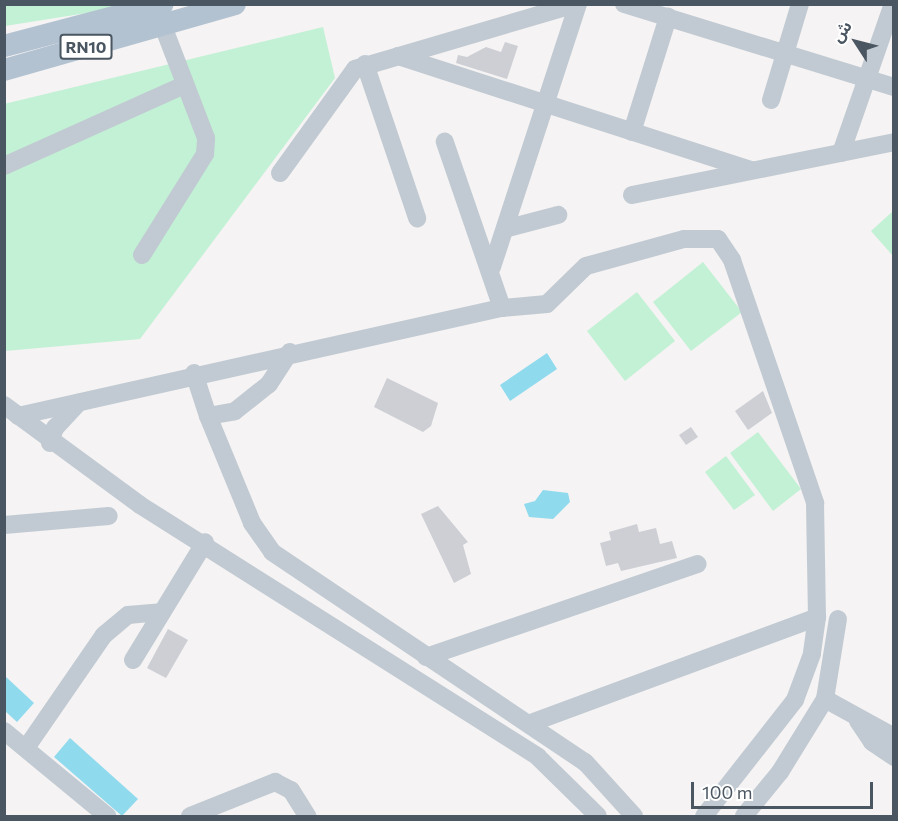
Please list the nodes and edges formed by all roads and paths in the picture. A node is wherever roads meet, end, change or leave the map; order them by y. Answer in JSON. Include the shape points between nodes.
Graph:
{"nodes":[{"id":1,"x":235,"y":4,"type":"edge"},
{"id":2,"x":577,"y":4,"type":"edge"},
{"id":3,"x":800,"y":4,"type":"edge"},
{"id":4,"x":893,"y":4,"type":"edge"},
{"id":5,"x":635,"y":6,"type":"edge"},
{"id":6,"x":163,"y":15,"type":"edge"},
{"id":7,"x":669,"y":17,"type":"junction"},
{"id":8,"x":4,"y":46,"type":"edge"},
{"id":9,"x":786,"y":52,"type":"junction"},
{"id":10,"x":399,"y":56,"type":"junction"},
{"id":11,"x":365,"y":64,"type":"junction"},
{"id":12,"x":4,"y":70,"type":"edge"},
{"id":13,"x":869,"y":79,"type":"junction"},
{"id":14,"x":184,"y":85,"type":"junction"},
{"id":15,"x":894,"y":87,"type":"edge"},
{"id":16,"x":771,"y":100,"type":"dead end"},
{"id":17,"x":547,"y":108,"type":"junction"},
{"id":18,"x":632,"y":132,"type":"junction"},
{"id":19,"x":445,"y":142,"type":"dead end"},
{"id":20,"x":894,"y":142,"type":"edge"},
{"id":21,"x":841,"y":153,"type":"junction"},
{"id":22,"x":4,"y":166,"type":"edge"},
{"id":23,"x":751,"y":170,"type":"junction"},
{"id":24,"x":280,"y":173,"type":"dead end"},
{"id":25,"x":632,"y":195,"type":"dead end"},
{"id":26,"x":558,"y":215,"type":"dead end"},
{"id":27,"x":417,"y":218,"type":"dead end"},
{"id":28,"x":508,"y":228,"type":"junction"},
{"id":29,"x":142,"y":255,"type":"dead end"},
{"id":30,"x":492,"y":267,"type":"junction"},
{"id":31,"x":502,"y":308,"type":"junction"},
{"id":32,"x":290,"y":352,"type":"junction"},
{"id":33,"x":194,"y":373,"type":"junction"},
{"id":34,"x":79,"y":402,"type":"junction"},
{"id":35,"x":11,"y":410,"type":"edge"},
{"id":36,"x":208,"y":416,"type":"junction"},
{"id":37,"x":50,"y":443,"type":"junction"},
{"id":38,"x":109,"y":516,"type":"dead end"},
{"id":39,"x":4,"y":525,"type":"edge"},
{"id":40,"x":205,"y":542,"type":"junction"},
{"id":41,"x":697,"y":564,"type":"dead end"},
{"id":42,"x":161,"y":612,"type":"junction"},
{"id":43,"x":817,"y":617,"type":"junction"},
{"id":44,"x":838,"y":619,"type":"dead end"},
{"id":45,"x":426,"y":657,"type":"junction"},
{"id":46,"x":133,"y":660,"type":"dead end"},
{"id":47,"x":825,"y":699,"type":"junction"},
{"id":48,"x":858,"y":721,"type":"junction"},
{"id":49,"x":531,"y":723,"type":"junction"},
{"id":50,"x":4,"y":731,"type":"edge"},
{"id":51,"x":894,"y":737,"type":"edge"},
{"id":52,"x":26,"y":748,"type":"junction"},
{"id":53,"x":894,"y":757,"type":"edge"},
{"id":54,"x":108,"y":816,"type":"edge"},
{"id":55,"x":190,"y":816,"type":"edge"},
{"id":56,"x":307,"y":816,"type":"edge"},
{"id":57,"x":598,"y":816,"type":"edge"},
{"id":58,"x":634,"y":816,"type":"edge"},
{"id":59,"x":704,"y":816,"type":"edge"},
{"id":60,"x":744,"y":816,"type":"edge"}],
"edges":[{"from":1,"to":6,"type":"main road","number":"RN10"},
{"from":2,"to":10,"type":"street"},
{"from":2,"to":17,"type":"street"},
{"from":3,"to":9,"type":"street"},
{"from":4,"to":13,"type":"street"},
{"from":5,"to":7,"type":"street"},
{"from":6,"to":8,"type":"main road","number":"RN10"},
{"from":6,"to":12,"type":"main road","number":"RN10"},
{"from":6,"to":14,"type":"street"},
{"from":7,"to":9,"type":"street"},
{"from":7,"to":18,"type":"street"},
{"from":9,"to":13,"type":"street"},
{"from":9,"to":16,"type":"street"},
{"from":10,"to":11,"type":"street"},
{"from":10,"to":17,"type":"street"},
{"from":11,"to":24,"type":"street","via":[[348,76]]},
{"from":11,"to":27,"type":"street"},
{"from":13,"to":15,"type":"street"},
{"from":13,"to":21,"type":"street"},
{"from":14,"to":22,"type":"street"},
{"from":14,"to":29,"type":"street","via":[[206,138],[205,154]]},
{"from":17,"to":18,"type":"street"},
{"from":17,"to":28,"type":"street"},
{"from":18,"to":23,"type":"street"},
{"from":19,"to":30,"type":"street"},
{"from":20,"to":21,"type":"street"},
{"from":21,"to":23,"type":"street"},
{"from":23,"to":25,"type":"street"},
{"from":26,"to":28,"type":"street"},
{"from":28,"to":30,"type":"street"},
{"from":30,"to":31,"type":"street"},
{"from":31,"to":32,"type":"street"},
{"from":31,"to":43,"type":"street","via":[[546,304],[586,266],[603,259],[692,238],[718,239],[726,246],[815,503]]},
{"from":32,"to":33,"type":"street"},
{"from":32,"to":36,"type":"street","via":[[269,384],[245,407]]},
{"from":33,"to":34,"type":"street"},
{"from":33,"to":36,"type":"street"},
{"from":34,"to":35,"type":"street"},
{"from":34,"to":37,"type":"street","via":[[55,428]]},
{"from":35,"to":37,"type":"street"},
{"from":36,"to":45,"type":"street","via":[[252,523],[272,552]]},
{"from":37,"to":40,"type":"street","via":[[140,505]]},
{"from":38,"to":39,"type":"street"},
{"from":40,"to":42,"type":"street"},
{"from":40,"to":57,"type":"street","via":[[538,757]]},
{"from":41,"to":45,"type":"street"},
{"from":42,"to":46,"type":"street"},
{"from":42,"to":52,"type":"street","via":[[128,615],[104,635]]},
{"from":43,"to":49,"type":"street"},
{"from":43,"to":59,"type":"street","via":[[812,654],[795,700]]},
{"from":44,"to":47,"type":"street"},
{"from":45,"to":49,"type":"street"},
{"from":47,"to":48,"type":"street"},
{"from":47,"to":60,"type":"street","via":[[780,772]]},
{"from":48,"to":51,"type":"street"},
{"from":48,"to":53,"type":"street","via":[[872,742]]},
{"from":49,"to":58,"type":"street","via":[[585,762]]},
{"from":50,"to":52,"type":"street"},
{"from":52,"to":54,"type":"street"},
{"from":55,"to":56,"type":"street","via":[[274,782],[291,790]]}]}
